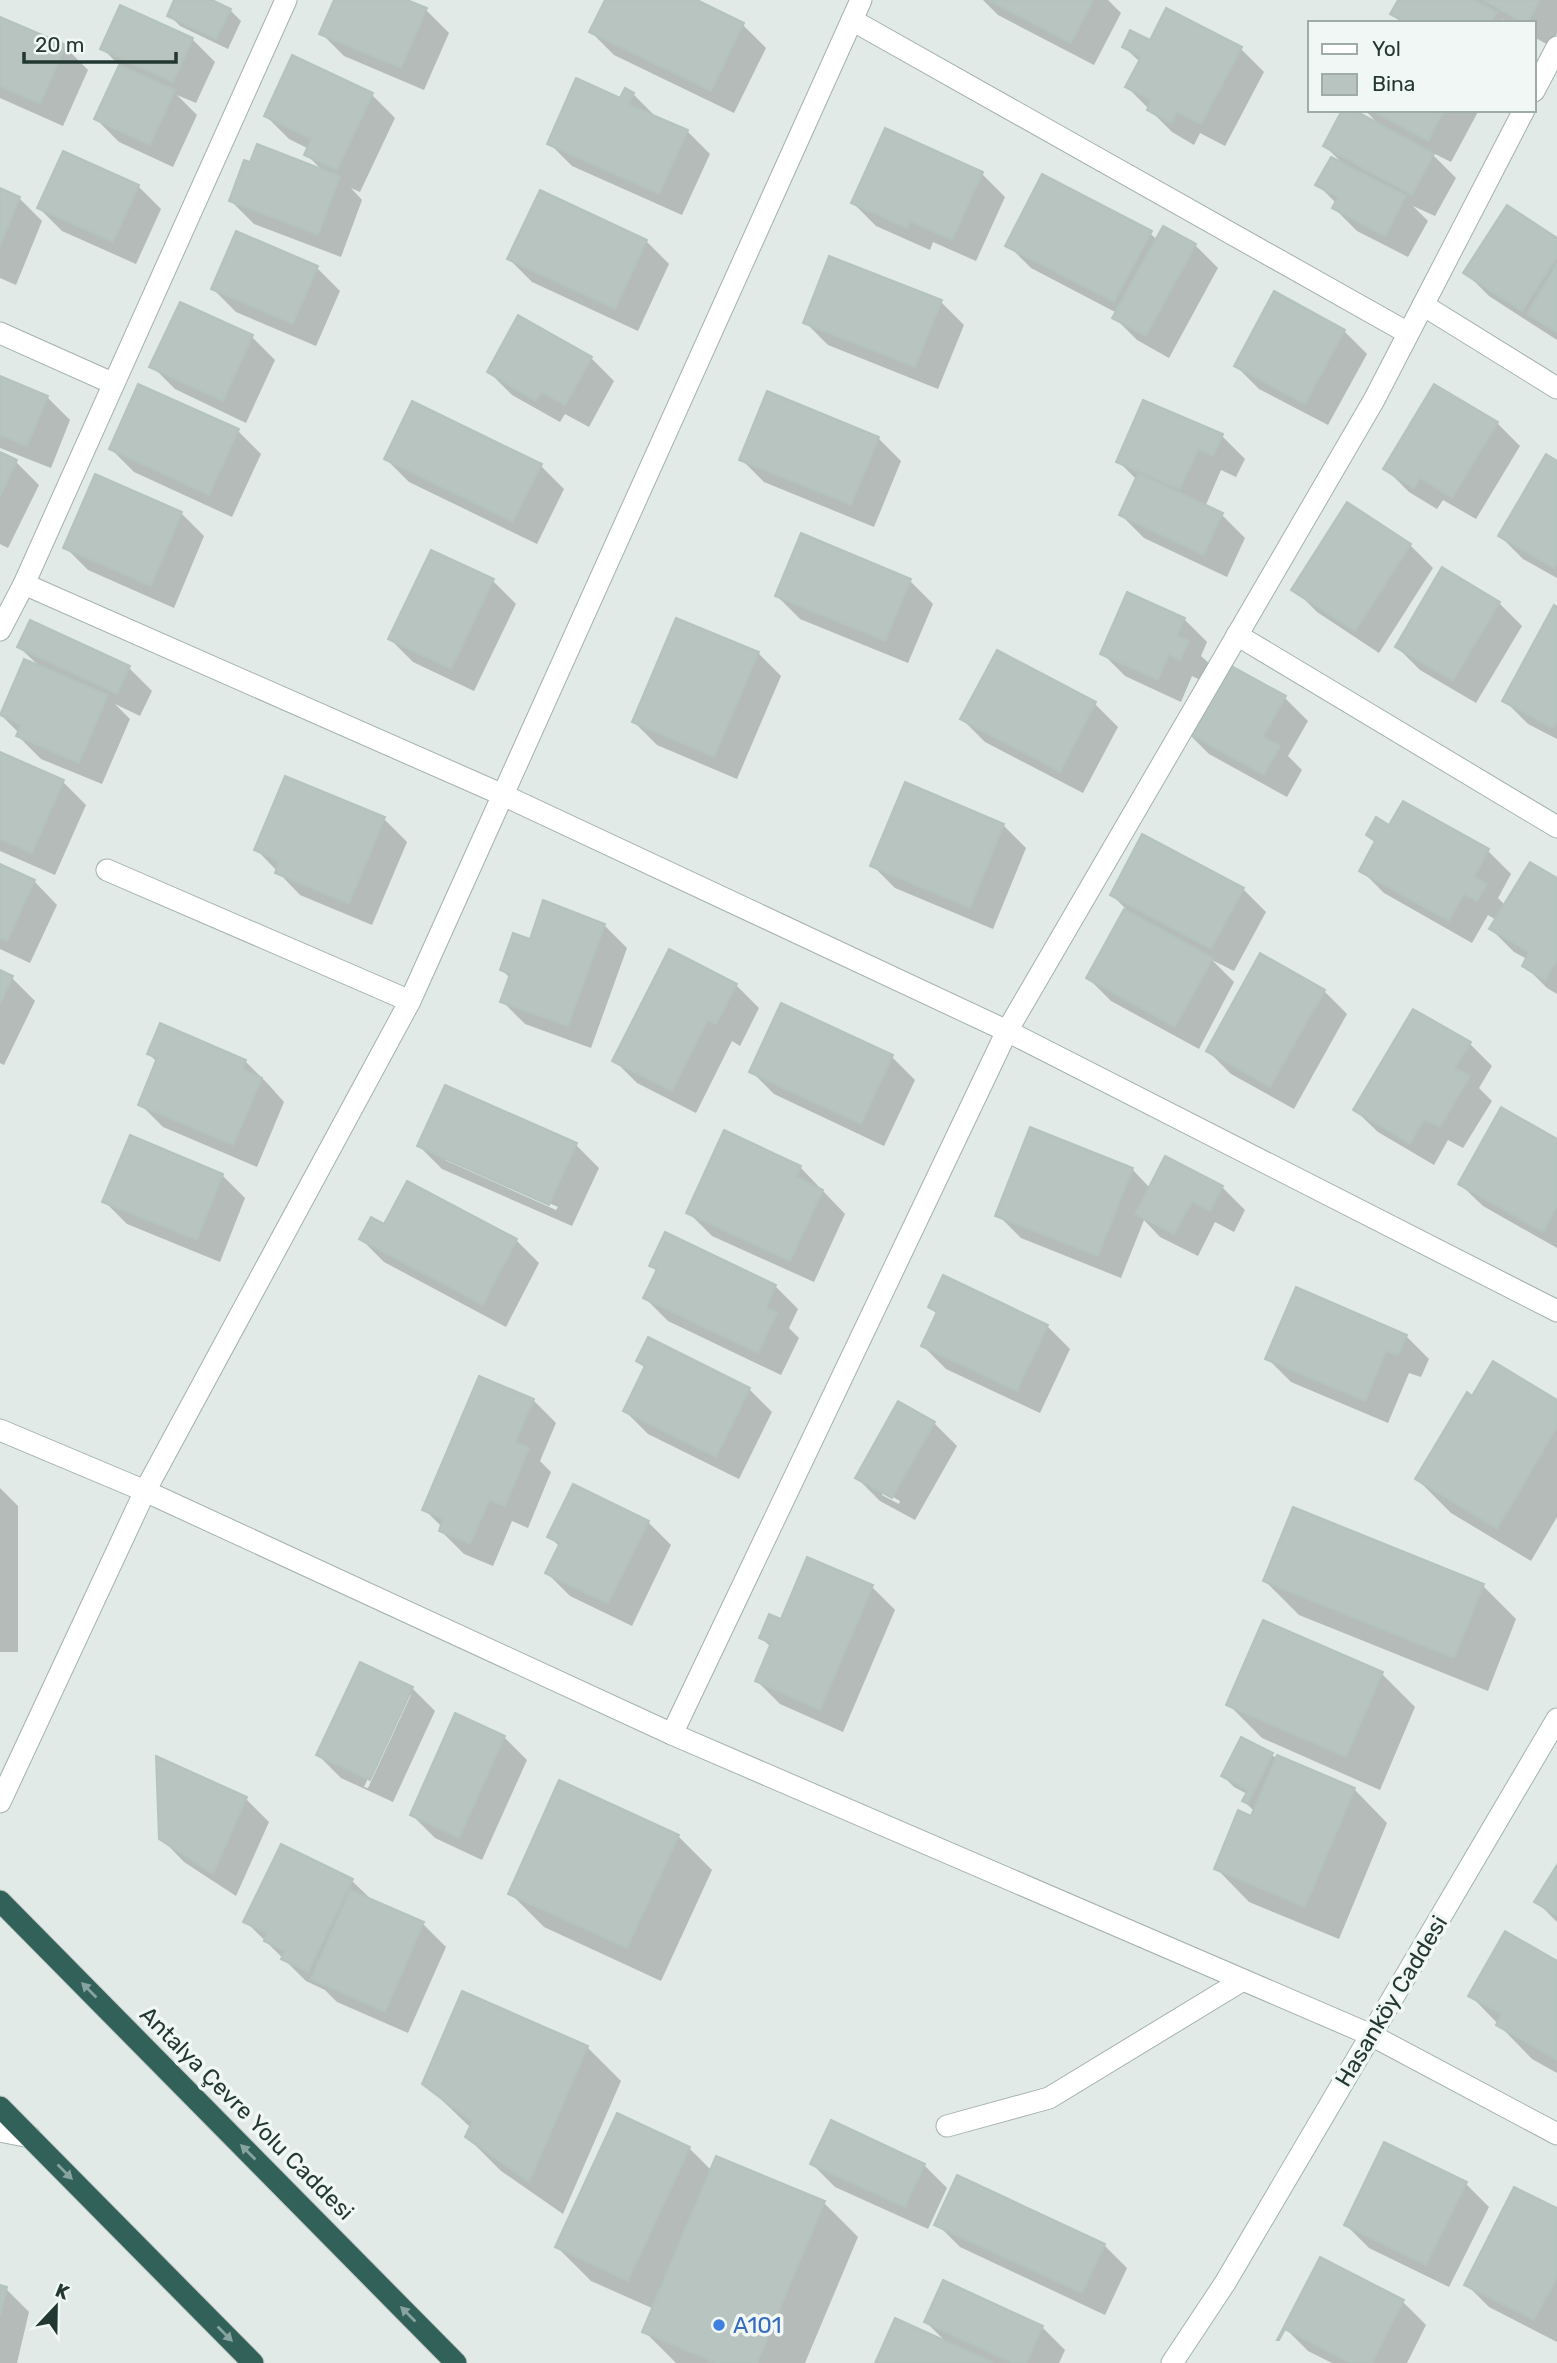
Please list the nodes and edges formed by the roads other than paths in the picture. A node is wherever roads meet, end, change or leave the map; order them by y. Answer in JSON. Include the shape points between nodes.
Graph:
{"nodes":[{"id":1,"x":286,"y":0,"type":"edge"},
{"id":2,"x":861,"y":0,"type":"edge"},
{"id":3,"x":852,"y":20,"type":"junction"},
{"id":4,"x":1557,"y":47,"type":"edge"},
{"id":5,"x":1536,"y":87,"type":"edge"},
{"id":6,"x":1523,"y":112,"type":"edge"},
{"id":7,"x":1423,"y":305,"type":"junction"},
{"id":8,"x":0,"y":333,"type":"edge"},
{"id":9,"x":1408,"y":333,"type":"junction"},
{"id":10,"x":112,"y":383,"type":"junction"},
{"id":11,"x":1557,"y":388,"type":"edge"},
{"id":12,"x":24,"y":583,"type":"junction"},
{"id":13,"x":0,"y":630,"type":"edge"},
{"id":14,"x":1237,"y":635,"type":"junction"},
{"id":15,"x":503,"y":796,"type":"junction"},
{"id":16,"x":1557,"y":827,"type":"edge"},
{"id":17,"x":107,"y":870,"type":"dead end"},
{"id":18,"x":410,"y":1001,"type":"junction"},
{"id":19,"x":1007,"y":1031,"type":"junction"},
{"id":20,"x":1557,"y":1311,"type":"edge"},
{"id":21,"x":0,"y":1430,"type":"edge"},
{"id":22,"x":145,"y":1491,"type":"junction"},
{"id":23,"x":1557,"y":1719,"type":"edge"},
{"id":24,"x":672,"y":1734,"type":"junction"},
{"id":25,"x":0,"y":1802,"type":"edge"},
{"id":26,"x":0,"y":1900,"type":"edge"},
{"id":27,"x":1243,"y":1980,"type":"junction"},
{"id":28,"x":1371,"y":2035,"type":"junction"},
{"id":29,"x":0,"y":2106,"type":"edge"},
{"id":30,"x":947,"y":2126,"type":"dead end"},
{"id":31,"x":0,"y":2131,"type":"edge"},
{"id":32,"x":1557,"y":2134,"type":"edge"},
{"id":33,"x":30,"y":2137,"type":"junction"},
{"id":34,"x":1224,"y":2283,"type":"junction"},
{"id":35,"x":253,"y":2363,"type":"edge"},
{"id":36,"x":456,"y":2363,"type":"edge"},
{"id":37,"x":1172,"y":2363,"type":"edge"},
{"id":38,"x":1186,"y":2363,"type":"edge"}],
"edges":[{"from":1,"to":10,"type":"street"},
{"from":2,"to":3,"type":"street"},
{"from":3,"to":9,"type":"street"},
{"from":3,"to":15,"type":"street"},
{"from":4,"to":5,"type":"street"},
{"from":6,"to":7,"type":"street"},
{"from":7,"to":9,"type":"street"},
{"from":7,"to":11,"type":"street"},
{"from":8,"to":10,"type":"street"},
{"from":9,"to":14,"type":"street"},
{"from":10,"to":12,"type":"street"},
{"from":12,"to":13,"type":"street"},
{"from":12,"to":15,"type":"street"},
{"from":14,"to":16,"type":"street"},
{"from":14,"to":19,"type":"street"},
{"from":15,"to":18,"type":"street"},
{"from":15,"to":19,"type":"street"},
{"from":17,"to":18,"type":"street"},
{"from":18,"to":22,"type":"street"},
{"from":19,"to":20,"type":"street"},
{"from":19,"to":24,"type":"street"},
{"from":21,"to":22,"type":"street"},
{"from":22,"to":24,"type":"street"},
{"from":22,"to":25,"type":"street"},
{"from":23,"to":28,"type":"street","name":"Hasanköy Caddesi"},
{"from":24,"to":27,"type":"street"},
{"from":36,"to":26,"type":"highway","name":"Antalya Çevre Yolu Caddesi","one_way":true},
{"from":27,"to":28,"type":"street"},
{"from":27,"to":30,"type":"street","via":[[1049,2098]]},
{"from":28,"to":32,"type":"street"},
{"from":28,"to":34,"type":"street","name":"Hasanköy Caddesi"},
{"from":29,"to":33,"type":"highway"},
{"from":31,"to":33,"type":"street"},
{"from":33,"to":35,"type":"highway","one_way":true},
{"from":34,"to":37,"type":"street"},
{"from":34,"to":38,"type":"street"}]}
